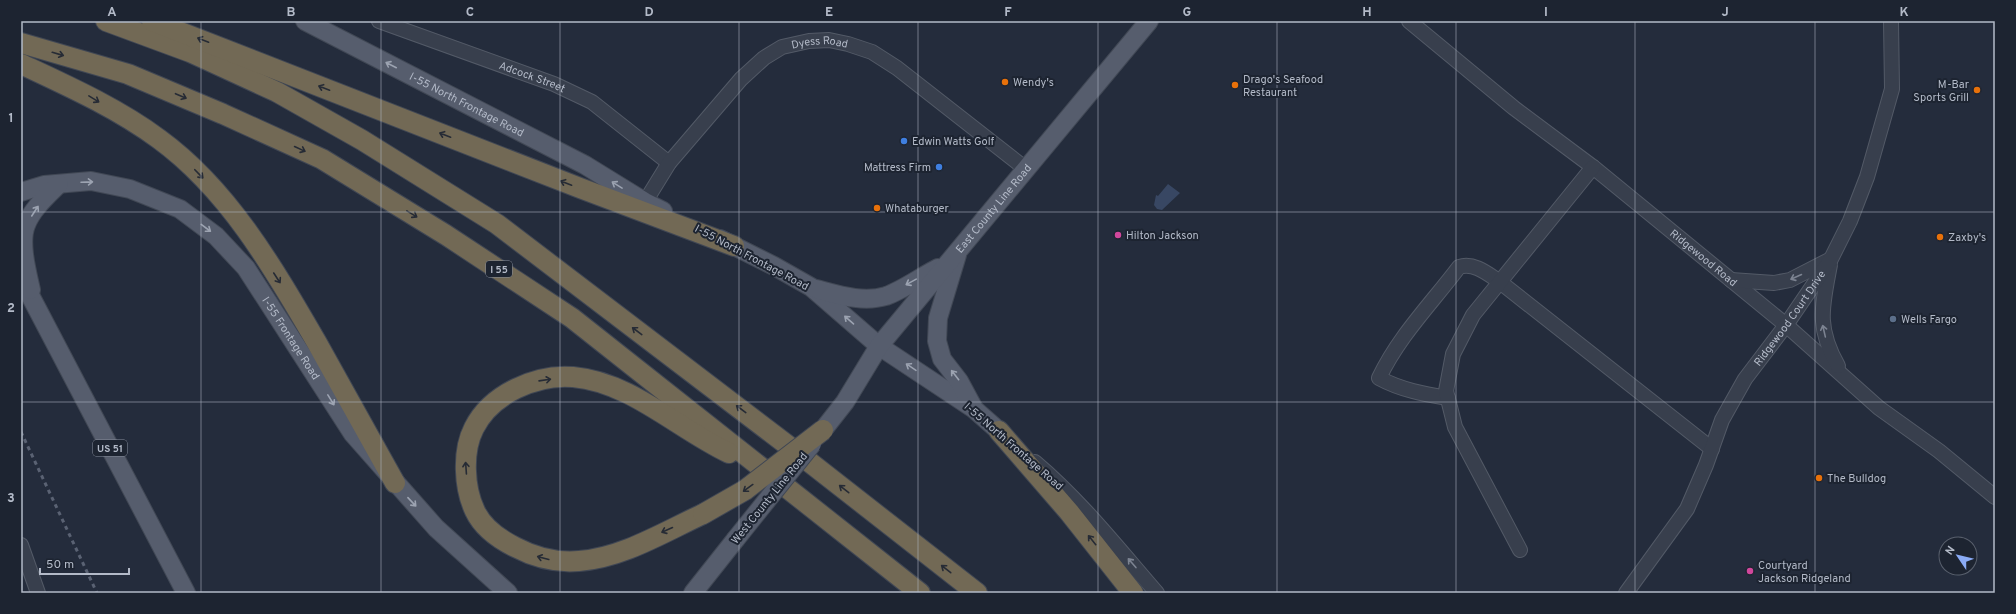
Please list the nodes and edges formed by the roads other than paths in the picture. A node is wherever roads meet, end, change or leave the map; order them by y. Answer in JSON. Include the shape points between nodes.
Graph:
{"nodes":[{"id":1,"x":106,"y":21,"type":"edge"},
{"id":2,"x":152,"y":21,"type":"edge"},
{"id":3,"x":306,"y":21,"type":"edge"},
{"id":4,"x":379,"y":21,"type":"edge"},
{"id":5,"x":1149,"y":21,"type":"edge"},
{"id":6,"x":1409,"y":21,"type":"edge"},
{"id":7,"x":1891,"y":21,"type":"edge"},
{"id":8,"x":21,"y":43,"type":"edge"},
{"id":9,"x":21,"y":64,"type":"edge"},
{"id":10,"x":669,"y":163,"type":"junction"},
{"id":11,"x":1593,"y":167,"type":"junction"},
{"id":12,"x":1026,"y":169,"type":"junction"},
{"id":13,"x":59,"y":184,"type":"junction"},
{"id":14,"x":21,"y":192,"type":"edge"},
{"id":15,"x":645,"y":202,"type":"junction"},
{"id":16,"x":734,"y":246,"type":"junction"},
{"id":17,"x":960,"y":247,"type":"junction"},
{"id":18,"x":1831,"y":259,"type":"junction"},
{"id":19,"x":946,"y":264,"type":"junction"},
{"id":20,"x":21,"y":278,"type":"edge"},
{"id":21,"x":1731,"y":280,"type":"junction"},
{"id":22,"x":1500,"y":282,"type":"junction"},
{"id":23,"x":810,"y":287,"type":"junction"},
{"id":24,"x":33,"y":302,"type":"junction"},
{"id":25,"x":1786,"y":325,"type":"junction"},
{"id":26,"x":879,"y":346,"type":"junction"},
{"id":27,"x":1846,"y":378,"type":"junction"},
{"id":28,"x":1448,"y":398,"type":"junction"},
{"id":29,"x":845,"y":402,"type":"joint"},
{"id":30,"x":974,"y":409,"type":"junction"},
{"id":31,"x":823,"y":430,"type":"junction"},
{"id":32,"x":998,"y":431,"type":"junction"},
{"id":33,"x":1712,"y":449,"type":"junction"},
{"id":34,"x":759,"y":467,"type":"junction"},
{"id":35,"x":395,"y":483,"type":"junction"},
{"id":36,"x":1995,"y":497,"type":"edge"},
{"id":37,"x":21,"y":545,"type":"edge"},
{"id":38,"x":1520,"y":550,"type":"dead end"},
{"id":39,"x":38,"y":593,"type":"edge"},
{"id":40,"x":186,"y":593,"type":"edge"},
{"id":41,"x":508,"y":593,"type":"edge"},
{"id":42,"x":693,"y":593,"type":"edge"},
{"id":43,"x":920,"y":593,"type":"edge"},
{"id":44,"x":977,"y":593,"type":"edge"},
{"id":45,"x":1133,"y":593,"type":"edge"},
{"id":46,"x":1157,"y":593,"type":"edge"},
{"id":47,"x":1626,"y":593,"type":"edge"}],
"edges":[{"from":44,"to":1,"type":"highway","one_way":true,"via":[[803,456],[497,224],[362,140],[277,92],[190,52]]},
{"from":16,"to":2,"type":"highway","one_way":true},
{"from":15,"to":3,"type":"main road","name":"I-55 North Frontage Road","one_way":true,"via":[[585,165]]},
{"from":4,"to":10,"type":"street","name":"Adcock Street","via":[[547,81],[592,102]]},
{"from":5,"to":12,"type":"main road","name":"East County Line Road"},
{"from":6,"to":11,"type":"street","name":"Ridgewood Road","via":[[1514,108]]},
{"from":7,"to":18,"type":"street","name":"Ridgewood Court Drive","via":[[1892,89],[1867,177],[1850,221]]},
{"from":8,"to":34,"type":"highway","number":"I 55","one_way":true,"via":[[128,74],[322,159],[446,235],[572,318]]},
{"from":9,"to":35,"type":"highway","one_way":true,"via":[[90,96],[159,139],[198,173],[241,222],[295,306]]},
{"from":10,"to":12,"type":"street","name":"Dyess Road","via":[[741,79],[764,58],[782,47],[829,40],[851,44],[872,52],[897,68]]},
{"from":10,"to":15,"type":"street","name":"Dyess Road"},
{"from":11,"to":21,"type":"street","name":"Ridgewood Road"},
{"from":11,"to":22,"type":"street"},
{"from":12,"to":17,"type":"main road","name":"East County Line Road"},
{"from":13,"to":14,"type":"main road","name":"I-55 Frontage Road","via":[[44,185]]},
{"from":24,"to":13,"type":"main road","one_way":true,"via":[[23,254],[25,226],[40,202]]},
{"from":13,"to":35,"type":"main road","name":"I-55 Frontage Road","one_way":true,"via":[[91,181],[130,189],[180,209],[216,236],[246,268],[353,434]]},
{"from":15,"to":16,"type":"main road","name":"I-55 North Frontage Road"},
{"from":16,"to":23,"type":"main road","name":"I-55 North Frontage Road"},
{"from":17,"to":19,"type":"main road","name":"East County Line Road"},
{"from":30,"to":17,"type":"main road","one_way":true,"via":[[959,381],[942,359],[937,341],[938,318]]},
{"from":18,"to":21,"type":"street","one_way":true,"via":[[1790,280],[1774,283]]},
{"from":18,"to":25,"type":"street","name":"Ridgewood Court Drive"},
{"from":27,"to":18,"type":"street","one_way":true,"via":[[1828,349],[1822,327],[1822,308]]},
{"from":19,"to":23,"type":"main road","one_way":true,"via":[[886,296],[867,299],[842,296]]},
{"from":19,"to":26,"type":"main road","name":"East County Line Road"},
{"from":20,"to":24,"type":"main road","number":"US 51"},
{"from":21,"to":25,"type":"street","name":"Ridgewood Road"},
{"from":22,"to":28,"type":"street","via":[[1473,315],[1453,354],[1446,391]]},
{"from":22,"to":28,"type":"street","via":[[1483,270],[1472,266],[1459,267],[1419,315],[1379,378],[1391,385],[1418,393]]},
{"from":22,"to":33,"type":"street"},
{"from":26,"to":23,"type":"main road","name":"I-55 North Frontage Road","one_way":true},
{"from":24,"to":40,"type":"main road","number":"US 51"},
{"from":25,"to":27,"type":"street","name":"Ridgewood Road"},
{"from":25,"to":33,"type":"street","name":"Ridgewood Court Drive","via":[[1745,379],[1722,420]]},
{"from":26,"to":29,"type":"main road","name":"East County Line Road"},
{"from":30,"to":26,"type":"main road","name":"I-55 North Frontage Road","one_way":true},
{"from":27,"to":36,"type":"street","name":"Ridgewood Road","via":[[1879,408],[1939,451]]},
{"from":28,"to":38,"type":"street","via":[[1455,427]]},
{"from":29,"to":31,"type":"main road","name":"West County Line Road"},
{"from":30,"to":32,"type":"main road","name":"I-55 North Frontage Road"},
{"from":31,"to":34,"type":"highway","one_way":true,"bridge":true,"via":[[745,490],[703,514],[620,552],[579,561],[548,560],[527,553],[490,531],[475,512],[467,483],[465,455],[474,428],[491,406],[511,390],[541,380],[573,377],[605,384],[639,400],[712,445]]},
{"from":31,"to":42,"type":"main road","name":"West County Line Road","bridge":true},
{"from":45,"to":32,"type":"highway","one_way":true,"via":[[1070,512]]},
{"from":46,"to":32,"type":"street","name":"I-55 North Frontage Road","one_way":true,"via":[[1054,478]]},
{"from":33,"to":47,"type":"street","name":"Ridgewood Court Drive","via":[[1687,509]]},
{"from":34,"to":43,"type":"highway","number":"I 55"},
{"from":35,"to":41,"type":"main road","name":"I-55 Frontage Road","one_way":true,"via":[[436,528]]},
{"from":37,"to":39,"type":"street"}]}
